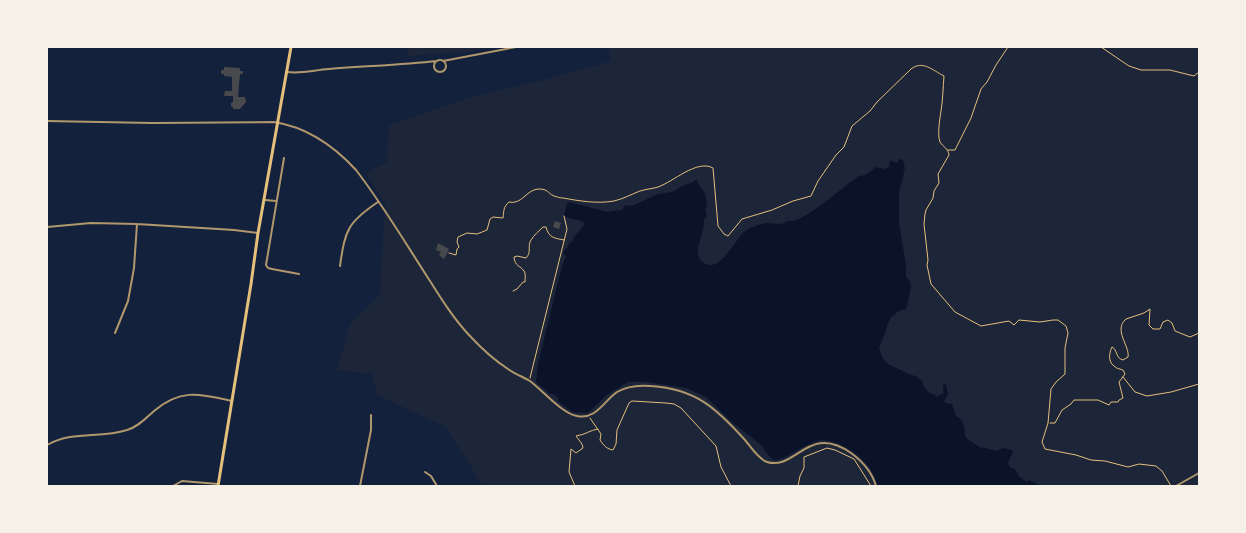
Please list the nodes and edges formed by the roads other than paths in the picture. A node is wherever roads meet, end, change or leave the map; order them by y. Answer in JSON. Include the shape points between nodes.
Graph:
{"nodes":[{"id":1,"x":291,"y":47,"type":"edge"},
{"id":2,"x":516,"y":47,"type":"edge"},
{"id":3,"x":436,"y":61,"type":"junction"},
{"id":4,"x":443,"y":61,"type":"junction"},
{"id":5,"x":287,"y":72,"type":"junction"},
{"id":6,"x":47,"y":121,"type":"edge"},
{"id":7,"x":278,"y":123,"type":"junction"},
{"id":8,"x":284,"y":158,"type":"dead end"},
{"id":9,"x":264,"y":200,"type":"junction"},
{"id":10,"x":276,"y":201,"type":"junction"},
{"id":11,"x":378,"y":202,"type":"junction"},
{"id":12,"x":137,"y":224,"type":"junction"},
{"id":13,"x":47,"y":227,"type":"edge"},
{"id":14,"x":258,"y":233,"type":"junction"},
{"id":15,"x":340,"y":266,"type":"dead end"},
{"id":16,"x":299,"y":274,"type":"dead end"},
{"id":17,"x":115,"y":334,"type":"dead end"},
{"id":18,"x":232,"y":401,"type":"junction"},
{"id":19,"x":371,"y":416,"type":"dead end"},
{"id":20,"x":47,"y":445,"type":"edge"},
{"id":21,"x":425,"y":472,"type":"dead end"},
{"id":22,"x":1199,"y":473,"type":"edge"},
{"id":23,"x":218,"y":485,"type":"edge"},
{"id":24,"x":172,"y":486,"type":"edge"},
{"id":25,"x":360,"y":486,"type":"edge"},
{"id":26,"x":437,"y":486,"type":"edge"},
{"id":27,"x":876,"y":486,"type":"edge"},
{"id":28,"x":1176,"y":486,"type":"edge"}],
"edges":[{"from":1,"to":5,"type":"main road"},
{"from":2,"to":4,"type":"street"},
{"from":3,"to":4,"type":"street"},
{"from":3,"to":4,"type":"street","via":[[434,68],[440,72],[446,68]]},
{"from":3,"to":5,"type":"street","via":[[302,73]]},
{"from":5,"to":7,"type":"main road"},
{"from":6,"to":7,"type":"street"},
{"from":7,"to":9,"type":"main road"},
{"from":7,"to":11,"type":"street","via":[[310,134],[337,152],[356,170]]},
{"from":8,"to":10,"type":"street"},
{"from":9,"to":10,"type":"street"},
{"from":9,"to":14,"type":"main road"},
{"from":10,"to":16,"type":"street","via":[[266,265],[268,268]]},
{"from":11,"to":15,"type":"street","via":[[350,226],[344,241]]},
{"from":11,"to":27,"type":"street","via":[[463,329],[498,362],[529,381],[568,413],[588,416],[626,388],[650,385],[682,391],[712,408],[763,460],[782,462],[808,446],[830,444],[841,447],[860,461]]},
{"from":12,"to":13,"type":"street","via":[[91,223]]},
{"from":12,"to":14,"type":"street"},
{"from":12,"to":17,"type":"street","via":[[134,268],[128,301]]},
{"from":14,"to":18,"type":"main road"},
{"from":18,"to":20,"type":"street","via":[[194,394],[179,396],[165,402],[137,426],[128,430],[102,435],[71,436]]},
{"from":18,"to":23,"type":"main road"},
{"from":19,"to":25,"type":"street","via":[[369,443]]},
{"from":21,"to":26,"type":"street"},
{"from":22,"to":28,"type":"street"},
{"from":23,"to":24,"type":"street","via":[[182,481]]}]}
